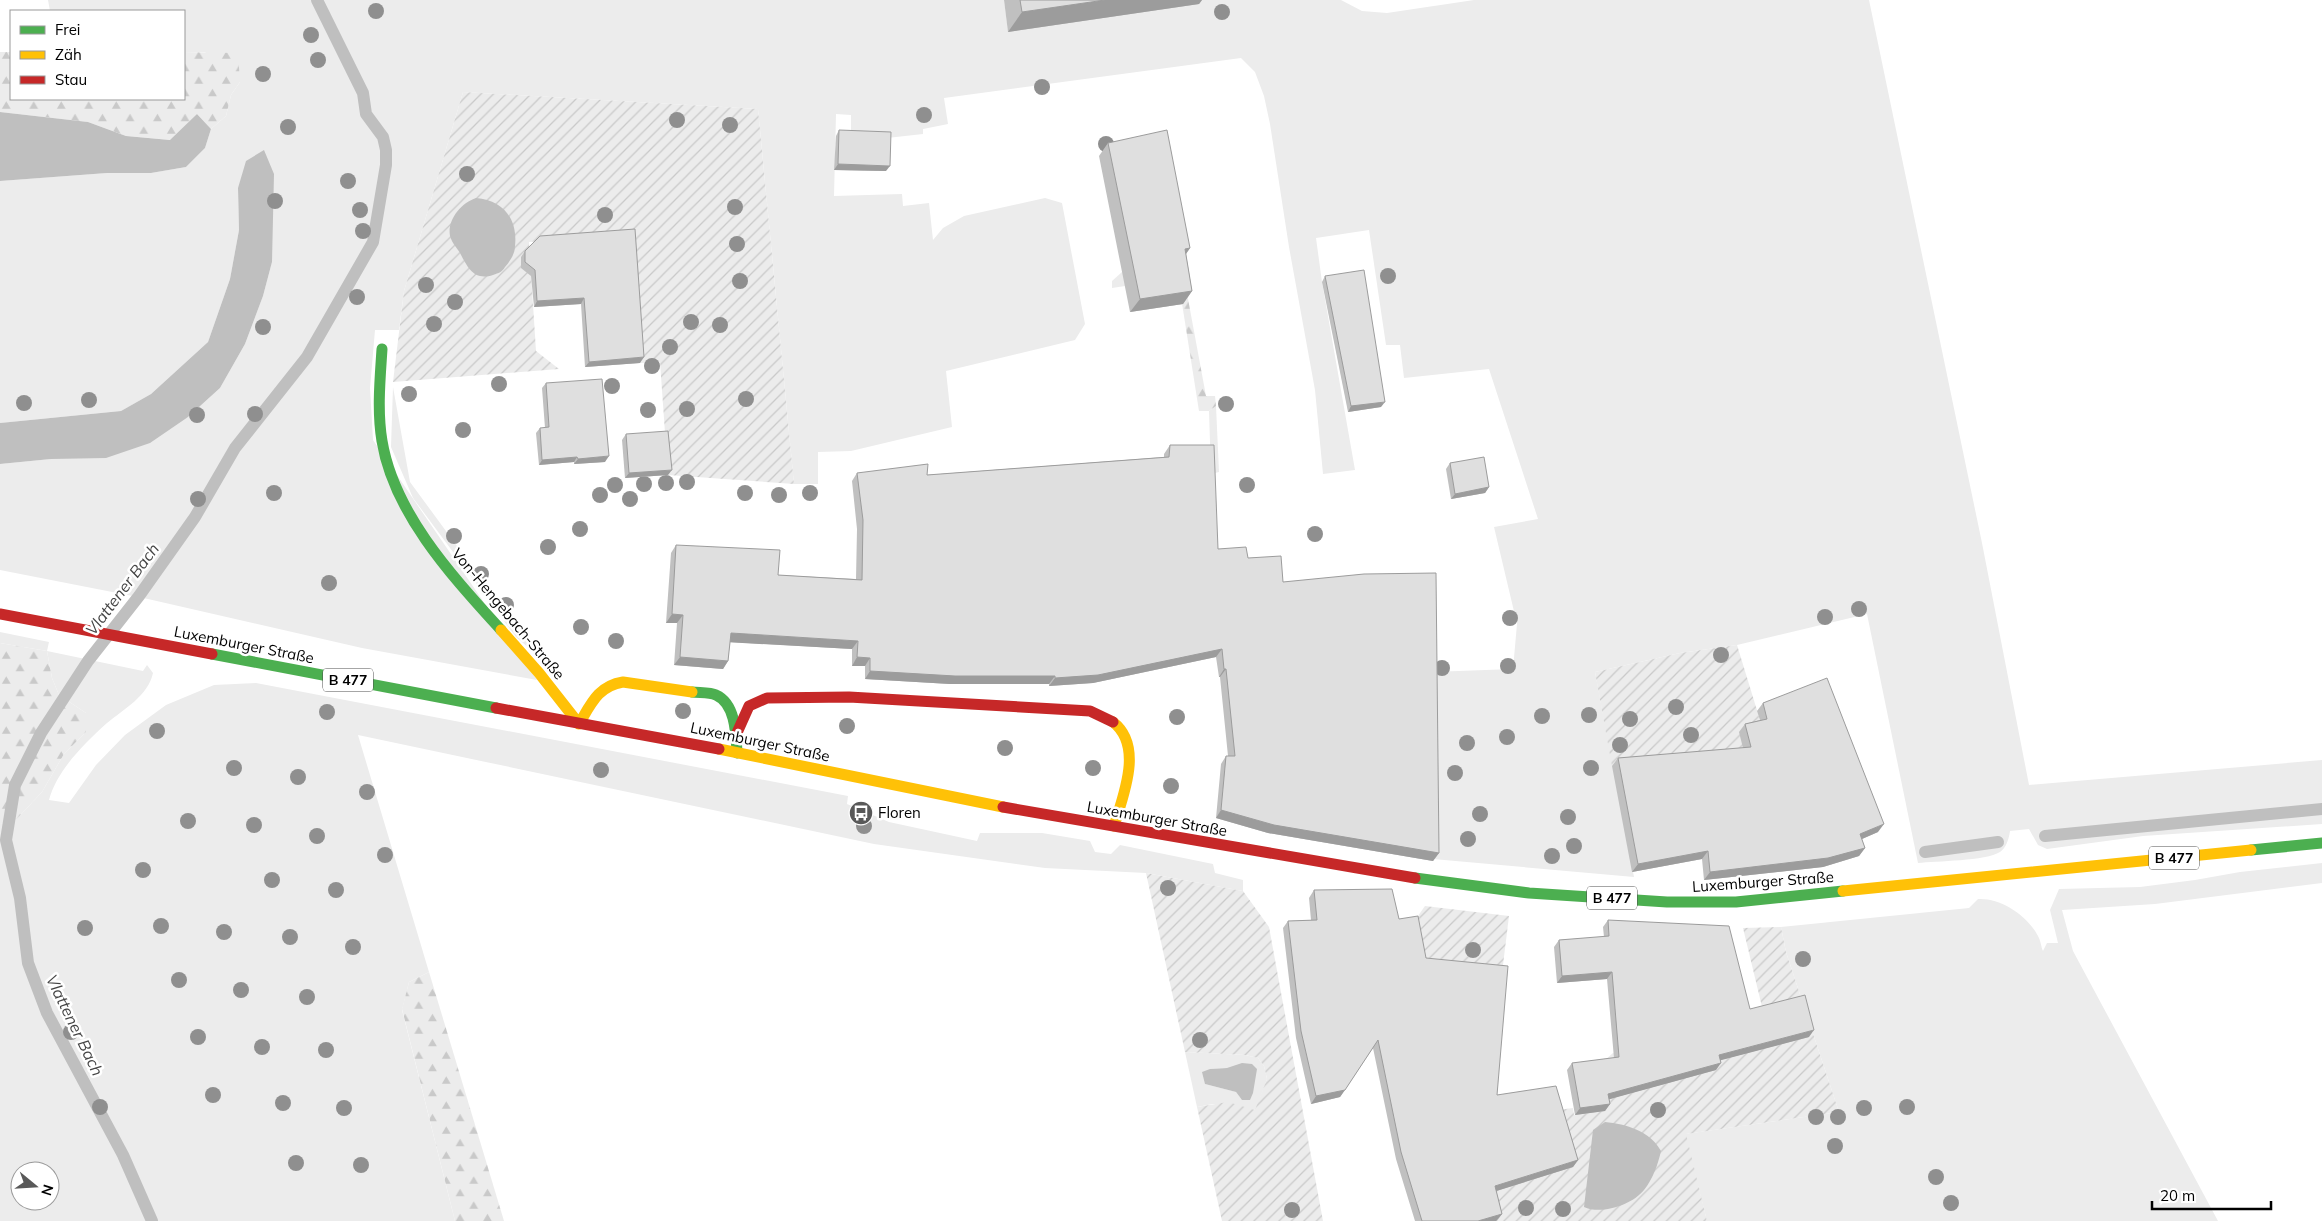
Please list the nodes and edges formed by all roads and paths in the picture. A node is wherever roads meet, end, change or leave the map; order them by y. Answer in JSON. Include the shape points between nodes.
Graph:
{"nodes":[{"id":1,"x":382,"y":349,"type":"dead end"},
{"id":2,"x":0,"y":614,"type":"edge"},
{"id":3,"x":579,"y":724,"type":"junction"},
{"id":4,"x":736,"y":734,"type":"junction"},
{"id":5,"x":738,"y":753,"type":"junction"},
{"id":6,"x":1114,"y":826,"type":"junction"},
{"id":7,"x":2322,"y":843,"type":"edge"}],
"edges":[{"from":1,"to":3,"type":"main road","name":"Von-Hengebach-Straße","via":[[379,420],[384,454],[394,483],[418,525],[465,589]]},
{"from":2,"to":3,"type":"main road","name":"Luxemburger Straße","number":"B 477"},
{"from":3,"to":4,"type":"main road","via":[[599,692],[609,683],[623,682],[716,695],[728,705]]},
{"from":3,"to":5,"type":"main road","name":"Luxemburger Straße","number":"B 477"},
{"from":4,"to":5,"type":"main road"},
{"from":4,"to":6,"type":"main road","via":[[749,706],[767,698],[849,698],[1090,711],[1110,718],[1123,732],[1130,750],[1123,796]]},
{"from":5,"to":6,"type":"main road","name":"Luxemburger Straße","number":"B 477","via":[[928,793]]},
{"from":6,"to":7,"type":"main road","name":"Luxemburger Straße","number":"B 477","via":[[1340,868],[1422,879],[1596,897],[1708,903],[1767,900]]}]}
